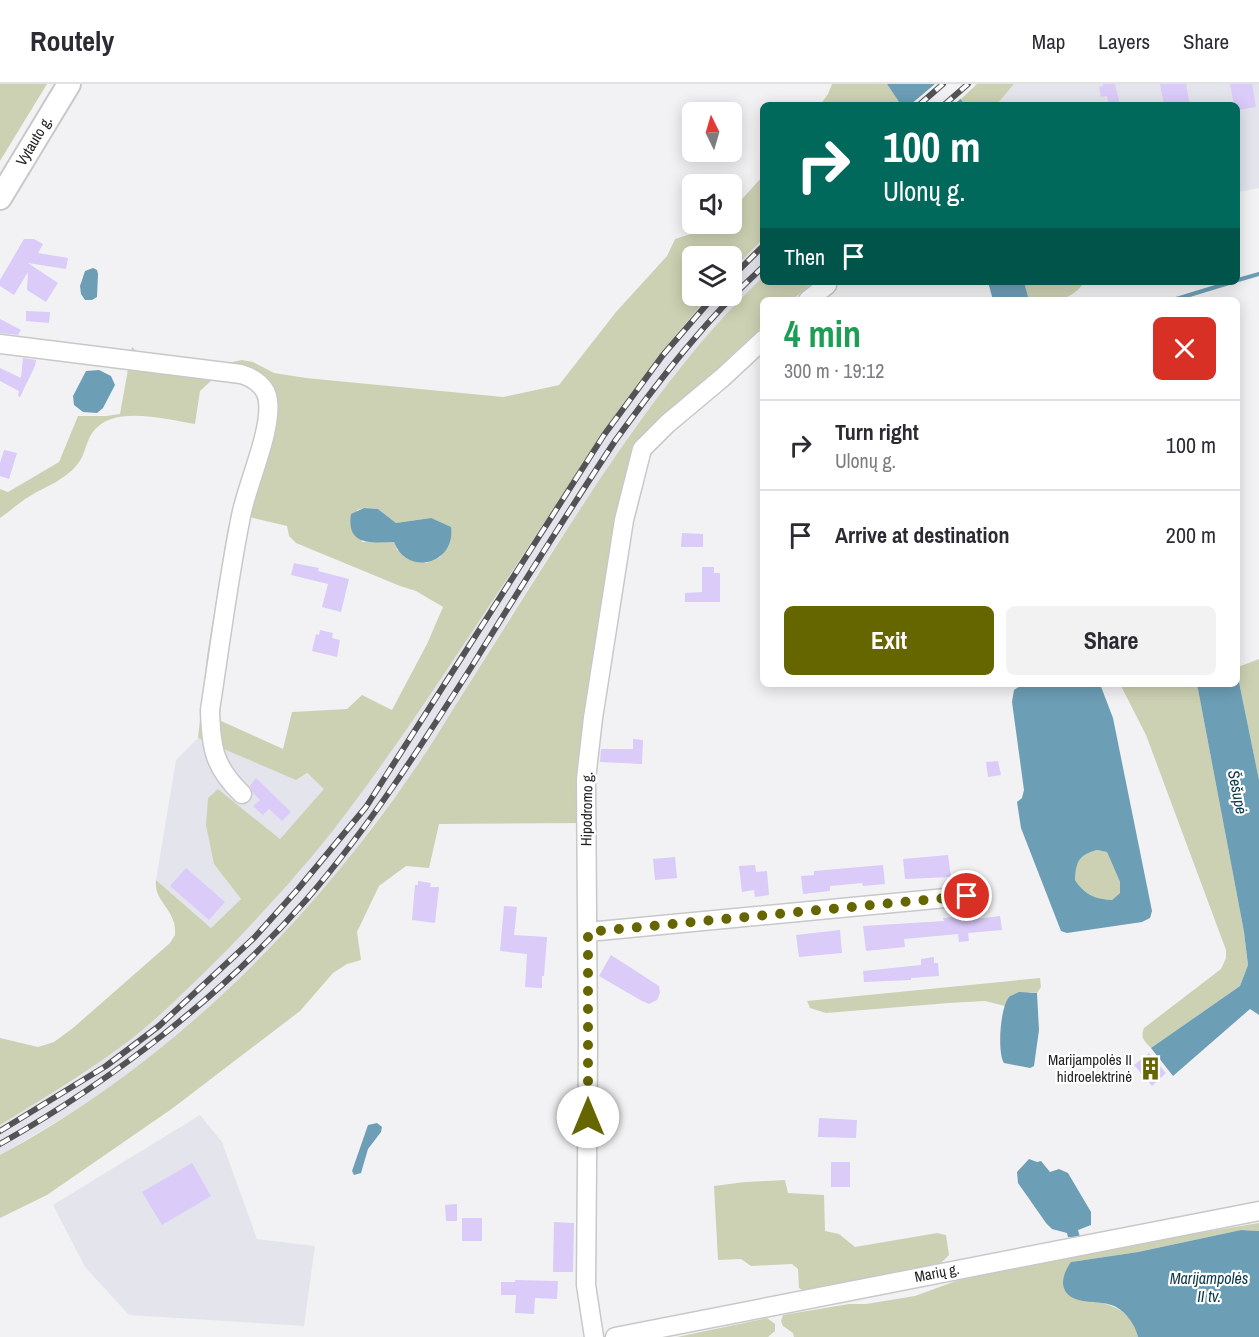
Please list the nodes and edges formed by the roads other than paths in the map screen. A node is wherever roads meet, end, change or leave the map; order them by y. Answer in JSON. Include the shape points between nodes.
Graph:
{"nodes":[{"id":1,"x":69,"y":84,"type":"edge"},
{"id":2,"x":0,"y":198,"type":"edge"},
{"id":3,"x":827,"y":285,"type":"dead end"},
{"id":4,"x":812,"y":297,"type":"edge"},
{"id":5,"x":760,"y":343,"type":"edge"},
{"id":6,"x":0,"y":344,"type":"edge"},
{"id":7,"x":242,"y":794,"type":"dead end"},
{"id":8,"x":967,"y":896,"type":"dead end"},
{"id":9,"x":588,"y":932,"type":"junction"},
{"id":10,"x":1259,"y":1211,"type":"edge"},
{"id":11,"x":594,"y":1337,"type":"edge"},
{"id":12,"x":615,"y":1337,"type":"edge"}],
"edges":[{"from":1,"to":2,"type":"main road","name":"Vytauto g."},
{"from":3,"to":4,"type":"street"},
{"from":5,"to":9,"type":"street","name":"Hipodromo g.","via":[[642,449],[624,520],[586,780]]},
{"from":6,"to":7,"type":"street","via":[[241,374],[264,388],[268,398],[267,422],[241,514],[210,710],[216,761]]},
{"from":8,"to":9,"type":"street"},
{"from":9,"to":11,"type":"street","name":"Hipodromo g.","via":[[586,1285]]},
{"from":10,"to":12,"type":"street","name":"Marių g."}]}
